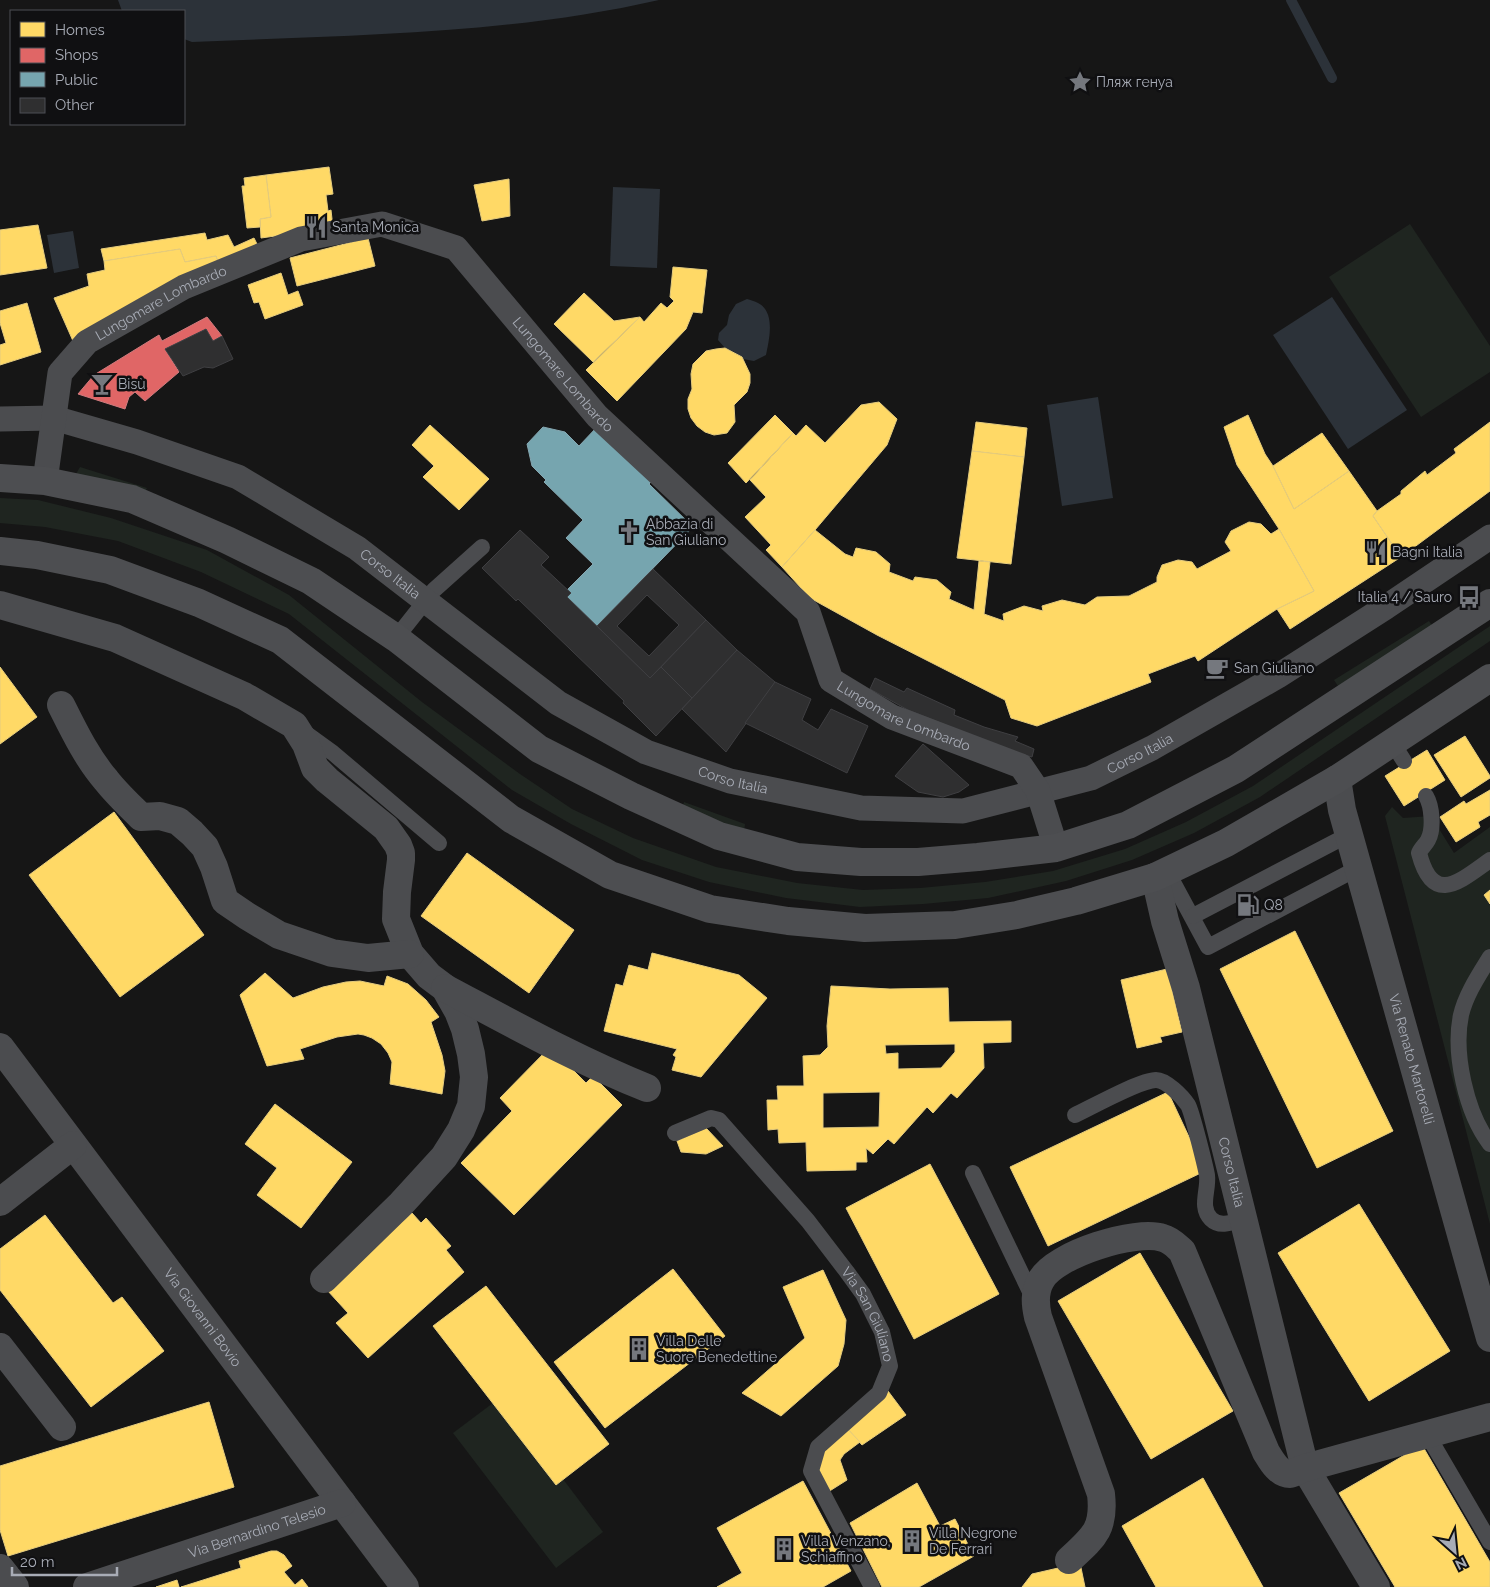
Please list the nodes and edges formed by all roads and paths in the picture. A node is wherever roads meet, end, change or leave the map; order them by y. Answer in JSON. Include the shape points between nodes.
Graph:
{"nodes":[{"id":1,"x":0,"y":418,"type":"edge"},
{"id":2,"x":54,"y":418,"type":"junction"},
{"id":3,"x":0,"y":478,"type":"edge"},
{"id":4,"x":45,"y":480,"type":"junction"},
{"id":5,"x":1490,"y":537,"type":"edge"},
{"id":6,"x":482,"y":547,"type":"dead end"},
{"id":7,"x":0,"y":551,"type":"edge"},
{"id":8,"x":426,"y":601,"type":"junction"},
{"id":9,"x":1490,"y":603,"type":"edge"},
{"id":10,"x":0,"y":605,"type":"edge"},
{"id":11,"x":396,"y":638,"type":"junction"},
{"id":12,"x":1490,"y":678,"type":"edge"},
{"id":13,"x":61,"y":705,"type":"dead end"},
{"id":14,"x":294,"y":726,"type":"junction"},
{"id":15,"x":1337,"y":779,"type":"junction"},
{"id":16,"x":1038,"y":791,"type":"junction"},
{"id":17,"x":1426,"y":796,"type":"dead end"},
{"id":18,"x":1348,"y":835,"type":"junction"},
{"id":19,"x":439,"y":843,"type":"dead end"},
{"id":20,"x":1056,"y":848,"type":"junction"},
{"id":21,"x":1490,"y":860,"type":"edge"},
{"id":22,"x":1358,"y":868,"type":"junction"},
{"id":23,"x":1161,"y":874,"type":"junction"},
{"id":24,"x":1193,"y":916,"type":"junction"},
{"id":25,"x":410,"y":954,"type":"junction"},
{"id":26,"x":1490,"y":956,"type":"edge"},
{"id":27,"x":445,"y":988,"type":"junction"},
{"id":28,"x":0,"y":1047,"type":"edge"},
{"id":29,"x":647,"y":1088,"type":"dead end"},
{"id":30,"x":1075,"y":1115,"type":"dead end"},
{"id":31,"x":675,"y":1132,"type":"dead end"},
{"id":32,"x":1490,"y":1144,"type":"edge"},
{"id":33,"x":73,"y":1145,"type":"junction"},
{"id":34,"x":973,"y":1173,"type":"dead end"},
{"id":35,"x":0,"y":1202,"type":"edge"},
{"id":36,"x":1243,"y":1219,"type":"junction"},
{"id":37,"x":324,"y":1279,"type":"dead end"},
{"id":38,"x":1035,"y":1302,"type":"junction"},
{"id":39,"x":1490,"y":1338,"type":"edge"},
{"id":40,"x":0,"y":1347,"type":"edge"},
{"id":41,"x":1490,"y":1417,"type":"edge"},
{"id":42,"x":62,"y":1427,"type":"dead end"},
{"id":43,"x":1427,"y":1434,"type":"junction"},
{"id":44,"x":1305,"y":1468,"type":"junction"},
{"id":45,"x":342,"y":1502,"type":"junction"},
{"id":46,"x":1490,"y":1542,"type":"edge"},
{"id":47,"x":1069,"y":1560,"type":"dead end"},
{"id":48,"x":0,"y":1568,"type":"edge"},
{"id":49,"x":15,"y":1587,"type":"edge"},
{"id":50,"x":87,"y":1587,"type":"edge"},
{"id":51,"x":405,"y":1587,"type":"edge"},
{"id":52,"x":872,"y":1587,"type":"edge"},
{"id":53,"x":1376,"y":1587,"type":"edge"}],
"edges":[{"from":1,"to":2,"type":"street","name":"Corso Italia"},
{"from":2,"to":4,"type":"street","name":"Lungomare Lombardo"},
{"from":2,"to":8,"type":"street","name":"Corso Italia","via":[[238,477],[357,548]]},
{"from":2,"to":16,"type":"street","name":"Lungomare Lombardo","via":[[60,373],[87,342],[184,287],[301,238],[382,224],[456,248],[597,416],[808,612],[831,680],[892,717],[1022,766]]},
{"from":3,"to":4,"type":"main road"},
{"from":4,"to":11,"type":"main road","via":[[132,499],[227,540],[311,581]]},
{"from":5,"to":16,"type":"street","name":"Corso Italia","via":[[1278,676],[1152,748],[1091,778]]},
{"from":6,"to":8,"type":"lane"},
{"from":7,"to":23,"type":"main road","via":[[36,554],[110,570],[199,603],[280,640],[511,819],[610,875],[710,908],[788,921],[865,928],[955,925],[1076,901]]},
{"from":8,"to":11,"type":"lane"},
{"from":8,"to":16,"type":"street","name":"Corso Italia","via":[[558,703],[646,752],[730,781],[862,808],[963,811]]},
{"from":9,"to":20,"type":"main road","via":[[1236,768],[1128,825]]},
{"from":10,"to":14,"type":"street","via":[[115,638],[244,696]]},
{"from":11,"to":20,"type":"main road","via":[[539,749],[719,836],[797,857],[861,862],[918,862]]},
{"from":12,"to":15,"type":"main road","via":[[1398,752]]},
{"from":13,"to":25,"type":"street","via":[[92,762],[141,817],[160,816],[178,820],[205,848],[225,901],[232,906],[279,935],[332,954],[368,958]]},
{"from":14,"to":19,"type":"lane","via":[[333,753]]},
{"from":14,"to":25,"type":"street","via":[[306,744],[315,768],[386,828],[398,845],[401,860],[396,919]]},
{"from":15,"to":18,"type":"street","name":"Via Renato Martorelli"},
{"from":15,"to":23,"type":"main road","via":[[1226,843]]},
{"from":16,"to":20,"type":"street","name":"Lungomare Lombardo"},
{"from":17,"to":21,"type":"lane","via":[[1431,804],[1429,834],[1418,853],[1433,881],[1440,886],[1450,886]]},
{"from":18,"to":22,"type":"street","name":"Via Renato Martorelli"},
{"from":18,"to":24,"type":"lane"},
{"from":22,"to":24,"type":"lane","via":[[1208,947]]},
{"from":22,"to":39,"type":"street","name":"Via Renato Martorelli"},
{"from":23,"to":24,"type":"lane"},
{"from":23,"to":36,"type":"street","name":"Corso Italia","via":[[1165,921],[1188,998]]},
{"from":25,"to":27,"type":"street","via":[[429,976]]},
{"from":26,"to":32,"type":"lane","via":[[1466,1000],[1461,1016],[1460,1049],[1470,1107]]},
{"from":27,"to":29,"type":"street","via":[[536,1037]]},
{"from":27,"to":37,"type":"street","via":[[465,1028],[474,1077],[471,1106],[444,1157]]},
{"from":28,"to":33,"type":"street","name":"Via Giovanni Bovio"},
{"from":30,"to":36,"type":"lane","via":[[1143,1082],[1156,1080],[1168,1084],[1188,1106],[1207,1176],[1206,1213],[1218,1224]]},
{"from":31,"to":52,"type":"lane","name":"Via San Giuliano","via":[[712,1118],[719,1120],[808,1221],[863,1294],[882,1332],[890,1366],[879,1393],[818,1447],[811,1471]]},
{"from":33,"to":35,"type":"street"},
{"from":33,"to":45,"type":"street","name":"Via Giovanni Bovio"},
{"from":34,"to":38,"type":"lane"},
{"from":36,"to":44,"type":"street","name":"Corso Italia"},
{"from":38,"to":44,"type":"street","via":[[1041,1279],[1049,1269],[1088,1249],[1128,1238],[1163,1237],[1174,1243],[1182,1251],[1272,1464],[1289,1474]]},
{"from":38,"to":47,"type":"street","via":[[1101,1494],[1103,1510],[1094,1536]]},
{"from":40,"to":42,"type":"street"},
{"from":41,"to":43,"type":"street"},
{"from":43,"to":44,"type":"street"},
{"from":43,"to":46,"type":"lane"},
{"from":44,"to":53,"type":"street","name":"Corso Italia"},
{"from":45,"to":50,"type":"street","name":"Via Bernardino Telesio"},
{"from":45,"to":51,"type":"street","name":"Via Giovanni Bovio"},
{"from":48,"to":49,"type":"street"}]}
